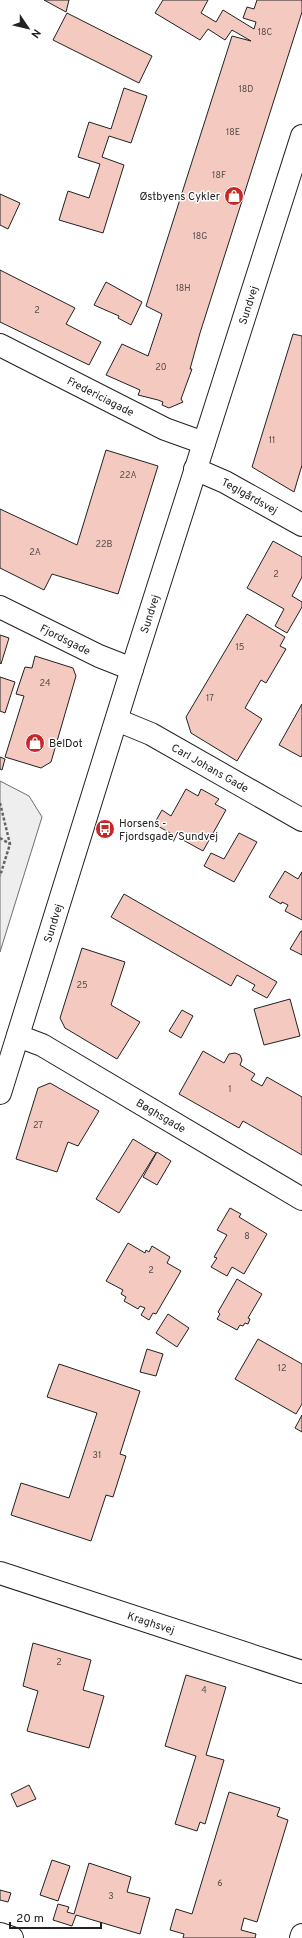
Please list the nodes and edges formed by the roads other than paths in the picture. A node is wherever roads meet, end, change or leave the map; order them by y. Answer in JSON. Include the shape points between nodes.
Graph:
{"nodes":[{"id":1,"x":302,"y":136,"type":"edge"},
{"id":2,"x":0,"y":345,"type":"edge"},
{"id":3,"x":204,"y":443,"type":"junction"},
{"id":4,"x":196,"y":469,"type":"junction"},
{"id":5,"x":302,"y":525,"type":"edge"},
{"id":6,"x":0,"y":607,"type":"edge"},
{"id":7,"x":132,"y":669,"type":"junction"},
{"id":8,"x":117,"y":720,"type":"junction"},
{"id":9,"x":302,"y":820,"type":"edge"},
{"id":10,"x":18,"y":1036,"type":"junction"},
{"id":11,"x":0,"y":1093,"type":"edge"},
{"id":12,"x":302,"y":1199,"type":"edge"},
{"id":13,"x":0,"y":1573,"type":"edge"},
{"id":14,"x":302,"y":1672,"type":"edge"},
{"id":15,"x":0,"y":1934,"type":"edge"},
{"id":16,"x":302,"y":1935,"type":"edge"},
{"id":17,"x":12,"y":1938,"type":"edge"},
{"id":18,"x":301,"y":1938,"type":"edge"}],
"edges":[{"from":1,"to":3,"type":"street","name":"Sundvej"},
{"from":2,"to":3,"type":"street","name":"Fredericiagade","via":[[166,429]]},
{"from":3,"to":4,"type":"street","name":"Sundvej"},
{"from":4,"to":5,"type":"street","name":"Teglgårdsvej","via":[[225,482]]},
{"from":4,"to":7,"type":"street","name":"Sundvej"},
{"from":6,"to":7,"type":"street","name":"Fjordsgade"},
{"from":7,"to":8,"type":"street","name":"Sundvej"},
{"from":8,"to":9,"type":"street","name":"Carl Johans Gade","via":[[151,734]]},
{"from":8,"to":10,"type":"street","name":"Sundvej"},
{"from":10,"to":11,"type":"street","name":"Sundvej"},
{"from":10,"to":12,"type":"street","name":"Bøghsgade","via":[[42,1045]]},
{"from":13,"to":14,"type":"street","name":"Kraghsvej"},
{"from":15,"to":17,"type":"street"},
{"from":16,"to":18,"type":"street"}]}
